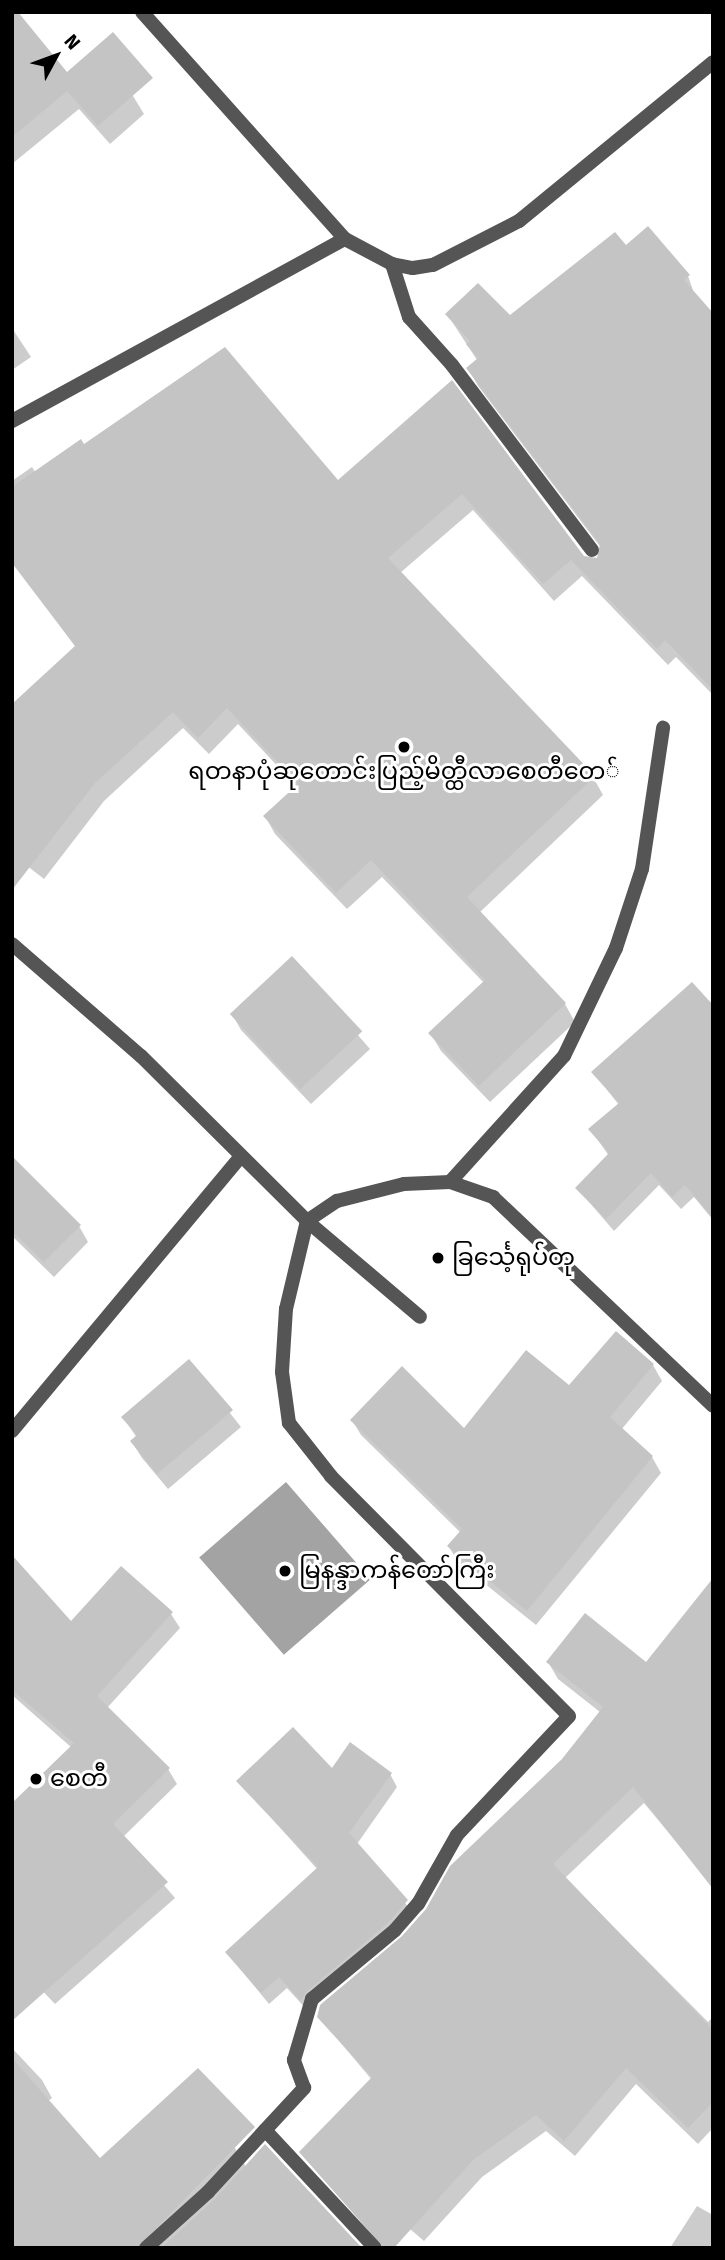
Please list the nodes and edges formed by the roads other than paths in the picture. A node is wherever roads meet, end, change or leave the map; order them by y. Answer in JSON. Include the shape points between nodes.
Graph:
{"nodes":[{"id":1,"x":142,"y":12,"type":"edge"},
{"id":2,"x":713,"y":62,"type":"edge"},
{"id":3,"x":345,"y":239,"type":"junction"},
{"id":4,"x":393,"y":264,"type":"junction"},
{"id":5,"x":12,"y":421,"type":"edge"},
{"id":6,"x":592,"y":550,"type":"dead end"},
{"id":7,"x":663,"y":728,"type":"dead end"},
{"id":8,"x":12,"y":944,"type":"edge"},
{"id":9,"x":241,"y":1156,"type":"junction"},
{"id":10,"x":450,"y":1182,"type":"junction"},
{"id":11,"x":307,"y":1221,"type":"junction"},
{"id":12,"x":420,"y":1317,"type":"dead end"},
{"id":13,"x":713,"y":1406,"type":"edge"},
{"id":14,"x":12,"y":1431,"type":"edge"},
{"id":15,"x":265,"y":2130,"type":"junction"},
{"id":16,"x":146,"y":2248,"type":"edge"},
{"id":17,"x":375,"y":2248,"type":"edge"}],
"edges":[{"from":1,"to":3,"type":"street"},
{"from":2,"to":4,"type":"street","via":[[519,221],[433,265]]},
{"from":3,"to":4,"type":"street"},
{"from":3,"to":5,"type":"street"},
{"from":4,"to":6,"type":"street","via":[[409,317],[452,365]]},
{"from":7,"to":10,"type":"street","via":[[642,869],[616,948],[564,1056]]},
{"from":8,"to":9,"type":"street","via":[[141,1056]]},
{"from":9,"to":11,"type":"street"},
{"from":9,"to":14,"type":"street"},
{"from":10,"to":11,"type":"street","via":[[404,1185],[337,1201]]},
{"from":10,"to":13,"type":"street","via":[[493,1197]]},
{"from":11,"to":12,"type":"street"},
{"from":11,"to":15,"type":"street","via":[[286,1309],[282,1372],[289,1423],[331,1476],[569,1716],[457,1835],[418,1904],[395,1930],[312,1998],[294,2060],[304,2088]]},
{"from":15,"to":16,"type":"street","via":[[208,2192]]},
{"from":15,"to":17,"type":"street"}]}
